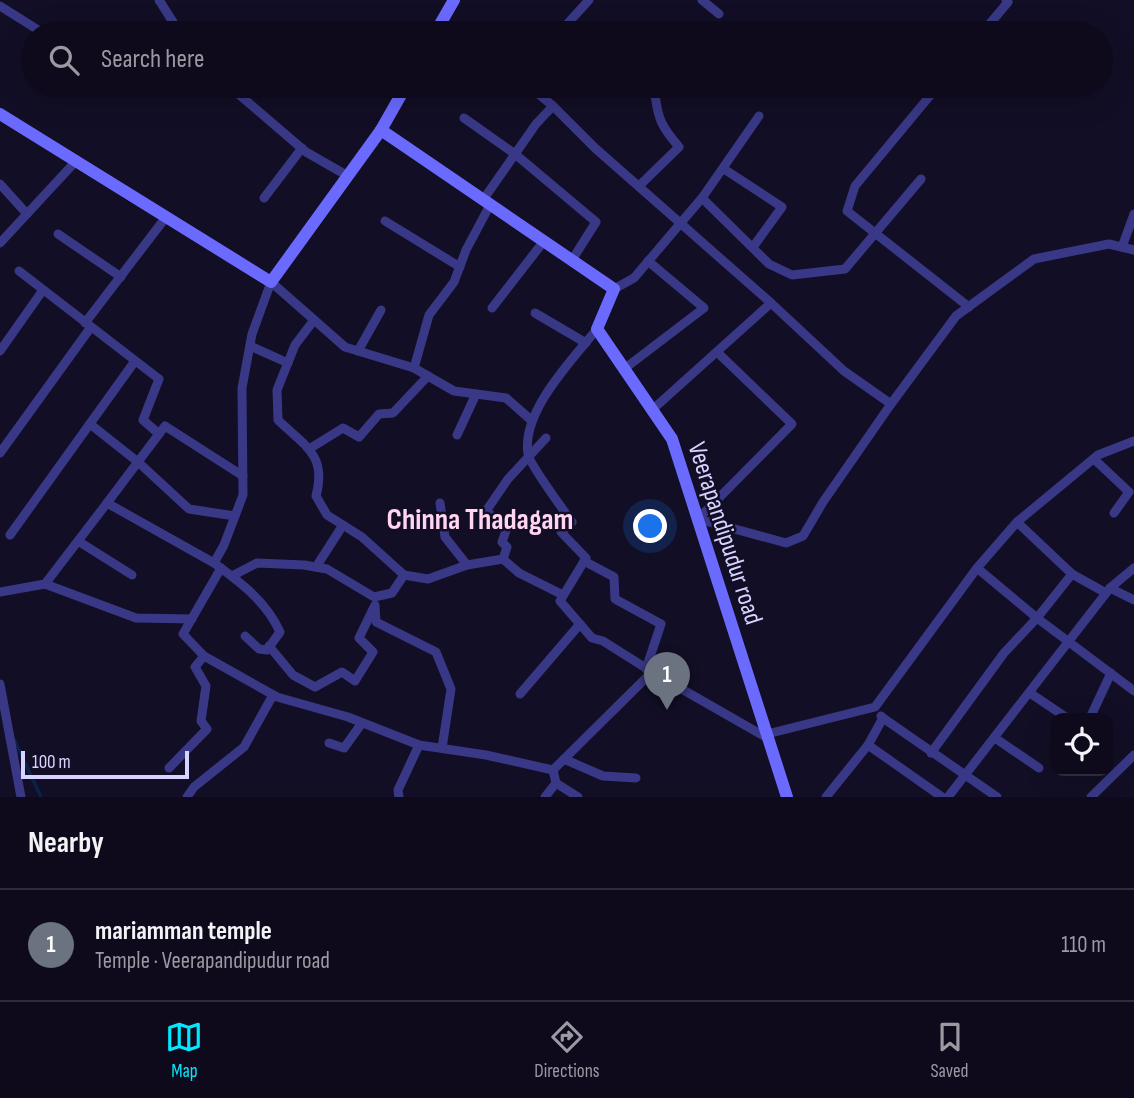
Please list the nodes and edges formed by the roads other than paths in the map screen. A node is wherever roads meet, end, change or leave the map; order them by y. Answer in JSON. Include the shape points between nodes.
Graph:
{"nodes":[{"id":1,"x":159,"y":0,"type":"edge"},
{"id":2,"x":453,"y":0,"type":"edge"},
{"id":3,"x":589,"y":0,"type":"edge"},
{"id":4,"x":702,"y":0,"type":"edge"},
{"id":5,"x":1006,"y":0,"type":"edge"},
{"id":6,"x":0,"y":6,"type":"edge"},
{"id":7,"x":719,"y":14,"type":"dead end"},
{"id":8,"x":24,"y":21,"type":"edge"},
{"id":9,"x":172,"y":21,"type":"edge"},
{"id":10,"x":442,"y":21,"type":"edge"},
{"id":11,"x":570,"y":21,"type":"edge"},
{"id":12,"x":992,"y":21,"type":"edge"},
{"id":13,"x":243,"y":98,"type":"edge"},
{"id":14,"x":399,"y":98,"type":"edge"},
{"id":15,"x":544,"y":98,"type":"edge"},
{"id":16,"x":655,"y":98,"type":"edge"},
{"id":17,"x":928,"y":98,"type":"edge"},
{"id":18,"x":553,"y":106,"type":"junction"},
{"id":19,"x":0,"y":114,"type":"edge"},
{"id":20,"x":759,"y":116,"type":"dead end"},
{"id":21,"x":464,"y":118,"type":"dead end"},
{"id":22,"x":382,"y":130,"type":"junction"},
{"id":23,"x":302,"y":148,"type":"junction"},
{"id":24,"x":515,"y":155,"type":"junction"},
{"id":25,"x":76,"y":161,"type":"junction"},
{"id":26,"x":724,"y":169,"type":"junction"},
{"id":27,"x":348,"y":176,"type":"junction"},
{"id":28,"x":921,"y":179,"type":"dead end"},
{"id":29,"x":0,"y":184,"type":"edge"},
{"id":30,"x":639,"y":186,"type":"junction"},
{"id":31,"x":264,"y":198,"type":"dead end"},
{"id":32,"x":702,"y":198,"type":"junction"},
{"id":33,"x":487,"y":202,"type":"junction"},
{"id":34,"x":27,"y":214,"type":"junction"},
{"id":35,"x":1134,"y":215,"type":"edge"},
{"id":36,"x":166,"y":217,"type":"junction"},
{"id":37,"x":385,"y":220,"type":"dead end"},
{"id":38,"x":681,"y":223,"type":"junction"},
{"id":39,"x":875,"y":233,"type":"junction"},
{"id":40,"x":58,"y":234,"type":"dead end"},
{"id":41,"x":544,"y":241,"type":"junction"},
{"id":42,"x":0,"y":243,"type":"edge"},
{"id":43,"x":753,"y":247,"type":"junction"},
{"id":44,"x":1122,"y":247,"type":"junction"},
{"id":45,"x":1134,"y":250,"type":"edge"},
{"id":46,"x":572,"y":260,"type":"junction"},
{"id":47,"x":648,"y":261,"type":"junction"},
{"id":48,"x":460,"y":267,"type":"junction"},
{"id":49,"x":19,"y":271,"type":"dead end"},
{"id":50,"x":121,"y":277,"type":"junction"},
{"id":51,"x":271,"y":282,"type":"junction"},
{"id":52,"x":614,"y":289,"type":"junction"},
{"id":53,"x":43,"y":290,"type":"junction"},
{"id":54,"x":771,"y":303,"type":"junction"},
{"id":55,"x":969,"y":307,"type":"junction"},
{"id":56,"x":492,"y":308,"type":"dead end"},
{"id":57,"x":382,"y":310,"type":"dead end"},
{"id":58,"x":536,"y":313,"type":"dead end"},
{"id":59,"x":314,"y":320,"type":"junction"},
{"id":60,"x":88,"y":325,"type":"junction"},
{"id":61,"x":597,"y":329,"type":"junction"},
{"id":62,"x":586,"y":343,"type":"junction"},
{"id":63,"x":250,"y":346,"type":"junction"},
{"id":64,"x":0,"y":351,"type":"edge"},
{"id":65,"x":358,"y":351,"type":"junction"},
{"id":66,"x":717,"y":352,"type":"junction"},
{"id":67,"x":135,"y":361,"type":"junction"},
{"id":68,"x":288,"y":363,"type":"junction"},
{"id":69,"x":414,"y":368,"type":"junction"},
{"id":70,"x":624,"y":369,"type":"junction"},
{"id":71,"x":428,"y":376,"type":"junction"},
{"id":72,"x":476,"y":394,"type":"junction"},
{"id":73,"x":891,"y":404,"type":"junction"},
{"id":74,"x":652,"y":410,"type":"junction"},
{"id":75,"x":531,"y":419,"type":"junction"},
{"id":76,"x":90,"y":424,"type":"junction"},
{"id":77,"x":159,"y":433,"type":"junction"},
{"id":78,"x":457,"y":435,"type":"dead end"},
{"id":79,"x":546,"y":438,"type":"dead end"},
{"id":80,"x":1134,"y":441,"type":"edge"},
{"id":81,"x":309,"y":449,"type":"junction"},
{"id":82,"x":0,"y":453,"type":"edge"},
{"id":83,"x":528,"y":456,"type":"junction"},
{"id":84,"x":1094,"y":459,"type":"junction"},
{"id":85,"x":138,"y":462,"type":"junction"},
{"id":86,"x":243,"y":476,"type":"junction"},
{"id":87,"x":107,"y":503,"type":"junction"},
{"id":88,"x":440,"y":503,"type":"dead end"},
{"id":89,"x":1114,"y":513,"type":"dead end"},
{"id":90,"x":235,"y":516,"type":"junction"},
{"id":91,"x":698,"y":519,"type":"junction"},
{"id":92,"x":1017,"y":522,"type":"junction"},
{"id":93,"x":343,"y":526,"type":"junction"},
{"id":94,"x":10,"y":535,"type":"dead end"},
{"id":95,"x":78,"y":541,"type":"junction"},
{"id":96,"x":503,"y":559,"type":"junction"},
{"id":97,"x":584,"y":561,"type":"junction"},
{"id":98,"x":467,"y":565,"type":"junction"},
{"id":99,"x":218,"y":566,"type":"junction"},
{"id":100,"x":316,"y":568,"type":"junction"},
{"id":101,"x":977,"y":568,"type":"junction"},
{"id":102,"x":1134,"y":568,"type":"edge"},
{"id":103,"x":1072,"y":574,"type":"junction"},
{"id":104,"x":132,"y":575,"type":"dead end"},
{"id":105,"x":404,"y":575,"type":"junction"},
{"id":106,"x":232,"y":576,"type":"junction"},
{"id":107,"x":45,"y":584,"type":"junction"},
{"id":108,"x":1108,"y":590,"type":"junction"},
{"id":109,"x":0,"y":592,"type":"edge"},
{"id":110,"x":563,"y":595,"type":"junction"},
{"id":111,"x":1134,"y":600,"type":"edge"},
{"id":112,"x":375,"y":601,"type":"junction"},
{"id":113,"x":1037,"y":618,"type":"junction"},
{"id":114,"x":192,"y":619,"type":"junction"},
{"id":115,"x":580,"y":624,"type":"junction"},
{"id":116,"x":245,"y":636,"type":"dead end"},
{"id":117,"x":1069,"y":641,"type":"junction"},
{"id":118,"x":269,"y":646,"type":"junction"},
{"id":119,"x":204,"y":656,"type":"junction"},
{"id":120,"x":649,"y":671,"type":"junction"},
{"id":121,"x":1111,"y":674,"type":"junction"},
{"id":122,"x":0,"y":684,"type":"edge"},
{"id":123,"x":1134,"y":691,"type":"edge"},
{"id":124,"x":1030,"y":693,"type":"junction"},
{"id":125,"x":520,"y":694,"type":"dead end"},
{"id":126,"x":272,"y":695,"type":"junction"},
{"id":127,"x":875,"y":707,"type":"junction"},
{"id":128,"x":1060,"y":713,"type":"edge"},
{"id":129,"x":1092,"y":713,"type":"edge"},
{"id":130,"x":883,"y":718,"type":"junction"},
{"id":131,"x":362,"y":723,"type":"junction"},
{"id":132,"x":768,"y":737,"type":"junction"},
{"id":133,"x":995,"y":738,"type":"junction"},
{"id":134,"x":329,"y":743,"type":"dead end"},
{"id":135,"x":419,"y":745,"type":"junction"},
{"id":136,"x":869,"y":745,"type":"junction"},
{"id":137,"x":442,"y":748,"type":"junction"},
{"id":138,"x":931,"y":752,"type":"junction"},
{"id":139,"x":1134,"y":755,"type":"edge"},
{"id":140,"x":564,"y":759,"type":"junction"},
{"id":141,"x":169,"y":768,"type":"dead end"},
{"id":142,"x":1039,"y":768,"type":"dead end"},
{"id":143,"x":553,"y":770,"type":"junction"},
{"id":144,"x":965,"y":776,"type":"junction"},
{"id":145,"x":636,"y":778,"type":"dead end"},
{"id":146,"x":556,"y":783,"type":"junction"},
{"id":147,"x":21,"y":797,"type":"edge"},
{"id":148,"x":187,"y":797,"type":"edge"},
{"id":149,"x":399,"y":797,"type":"edge"},
{"id":150,"x":545,"y":797,"type":"edge"},
{"id":151,"x":578,"y":797,"type":"edge"},
{"id":152,"x":787,"y":797,"type":"edge"},
{"id":153,"x":826,"y":797,"type":"edge"},
{"id":154,"x":942,"y":797,"type":"edge"},
{"id":155,"x":948,"y":797,"type":"edge"},
{"id":156,"x":998,"y":797,"type":"edge"},
{"id":157,"x":1091,"y":797,"type":"edge"}],
"edges":[{"from":1,"to":9,"type":"street"},
{"from":2,"to":10,"type":"street"},
{"from":3,"to":11,"type":"street"},
{"from":4,"to":7,"type":"street"},
{"from":5,"to":12,"type":"street"},
{"from":6,"to":8,"type":"street"},
{"from":13,"to":23,"type":"street"},
{"from":14,"to":22,"type":"street"},
{"from":15,"to":18,"type":"street"},
{"from":16,"to":30,"type":"street","via":[[661,126],[679,147]]},
{"from":17,"to":39,"type":"street","via":[[855,186],[847,211]]},
{"from":18,"to":24,"type":"street"},
{"from":18,"to":30,"type":"street"},
{"from":19,"to":25,"type":"street"},
{"from":20,"to":26,"type":"street"},
{"from":21,"to":24,"type":"street"},
{"from":22,"to":27,"type":"street"},
{"from":22,"to":33,"type":"street"},
{"from":23,"to":27,"type":"street"},
{"from":23,"to":31,"type":"street"},
{"from":24,"to":33,"type":"street"},
{"from":24,"to":46,"type":"street","via":[[596,222]]},
{"from":25,"to":34,"type":"street"},
{"from":25,"to":36,"type":"street"},
{"from":26,"to":32,"type":"street"},
{"from":26,"to":43,"type":"street","via":[[782,207]]},
{"from":27,"to":51,"type":"street"},
{"from":28,"to":39,"type":"street"},
{"from":29,"to":34,"type":"street"},
{"from":30,"to":38,"type":"street"},
{"from":32,"to":38,"type":"street"},
{"from":32,"to":43,"type":"street"},
{"from":33,"to":41,"type":"street"},
{"from":33,"to":48,"type":"street"},
{"from":34,"to":42,"type":"street"},
{"from":35,"to":44,"type":"street"},
{"from":36,"to":50,"type":"street"},
{"from":36,"to":51,"type":"street"},
{"from":37,"to":48,"type":"street"},
{"from":38,"to":47,"type":"street"},
{"from":38,"to":54,"type":"street"},
{"from":39,"to":43,"type":"street","via":[[845,269],[792,275],[769,264]]},
{"from":39,"to":55,"type":"street"},
{"from":40,"to":50,"type":"street"},
{"from":41,"to":46,"type":"street"},
{"from":41,"to":56,"type":"street"},
{"from":44,"to":45,"type":"street"},
{"from":44,"to":55,"type":"street","via":[[1109,243],[1034,259]]},
{"from":46,"to":52,"type":"street"},
{"from":47,"to":52,"type":"street","via":[[634,278]]},
{"from":47,"to":70,"type":"street","via":[[704,308]]},
{"from":48,"to":69,"type":"street","via":[[429,315]]},
{"from":49,"to":53,"type":"street"},
{"from":50,"to":60,"type":"street"},
{"from":51,"to":59,"type":"street"},
{"from":51,"to":63,"type":"street"},
{"from":52,"to":61,"type":"street"},
{"from":53,"to":60,"type":"street"},
{"from":53,"to":64,"type":"street"},
{"from":54,"to":66,"type":"street"},
{"from":54,"to":73,"type":"street","via":[[844,370]]},
{"from":55,"to":73,"type":"street","via":[[956,316]]},
{"from":57,"to":65,"type":"street"},
{"from":58,"to":62,"type":"street"},
{"from":59,"to":65,"type":"street","via":[[345,347]]},
{"from":59,"to":68,"type":"street"},
{"from":60,"to":67,"type":"street"},
{"from":60,"to":82,"type":"street"},
{"from":61,"to":62,"type":"street"},
{"from":61,"to":70,"type":"street","name":"Veerapandipudur road"},
{"from":62,"to":75,"type":"street"},
{"from":63,"to":68,"type":"street"},
{"from":63,"to":86,"type":"street","via":[[242,388]]},
{"from":65,"to":69,"type":"street"},
{"from":66,"to":74,"type":"street"},
{"from":66,"to":91,"type":"street","via":[[792,424]]},
{"from":67,"to":76,"type":"street"},
{"from":67,"to":77,"type":"street","via":[[159,379],[144,420]]},
{"from":68,"to":81,"type":"street","via":[[277,390],[278,421]]},
{"from":69,"to":71,"type":"street"},
{"from":70,"to":74,"type":"street","name":"Veerapandipudur road"},
{"from":71,"to":72,"type":"street","via":[[454,391]]},
{"from":71,"to":81,"type":"street","via":[[393,413],[379,414],[359,437],[343,428]]},
{"from":72,"to":75,"type":"street","via":[[506,398]]},
{"from":72,"to":78,"type":"street"},
{"from":73,"to":91,"type":"street","via":[[803,537],[786,543]]},
{"from":74,"to":91,"type":"street","name":"Veerapandipudur road","via":[[673,439]]},
{"from":75,"to":83,"type":"street"},
{"from":76,"to":85,"type":"street"},
{"from":76,"to":94,"type":"street"},
{"from":77,"to":85,"type":"street"},
{"from":77,"to":86,"type":"street","via":[[164,426]]},
{"from":79,"to":83,"type":"street"},
{"from":80,"to":84,"type":"street"},
{"from":81,"to":93,"type":"street","via":[[321,477],[316,496],[327,515]]},
{"from":83,"to":96,"type":"street","via":[[486,511],[507,528]]},
{"from":83,"to":97,"type":"street","via":[[572,522],[561,532]]},
{"from":84,"to":89,"type":"street","via":[[1129,492]]},
{"from":84,"to":92,"type":"street"},
{"from":85,"to":87,"type":"street"},
{"from":85,"to":90,"type":"street","via":[[189,509]]},
{"from":86,"to":90,"type":"street","via":[[243,495]]},
{"from":87,"to":95,"type":"street"},
{"from":87,"to":99,"type":"street"},
{"from":88,"to":98,"type":"street","via":[[445,537]]},
{"from":90,"to":99,"type":"street"},
{"from":91,"to":132,"type":"street","name":"Veerapandipudur road"},
{"from":92,"to":101,"type":"street"},
{"from":92,"to":103,"type":"street"},
{"from":93,"to":100,"type":"street"},
{"from":93,"to":105,"type":"street"},
{"from":95,"to":104,"type":"street"},
{"from":95,"to":107,"type":"street"},
{"from":96,"to":98,"type":"street"},
{"from":96,"to":110,"type":"street","via":[[519,573]]},
{"from":97,"to":110,"type":"street"},
{"from":97,"to":120,"type":"street","via":[[614,578],[615,599],[661,624]]},
{"from":98,"to":105,"type":"street","via":[[428,579]]},
{"from":99,"to":106,"type":"street"},
{"from":99,"to":114,"type":"street"},
{"from":100,"to":106,"type":"street","via":[[257,563]]},
{"from":100,"to":112,"type":"street","via":[[327,569]]},
{"from":101,"to":113,"type":"street"},
{"from":101,"to":127,"type":"street"},
{"from":102,"to":108,"type":"street"},
{"from":103,"to":108,"type":"street"},
{"from":103,"to":113,"type":"street"},
{"from":105,"to":112,"type":"street","via":[[392,593]]},
{"from":106,"to":118,"type":"street","via":[[272,614],[280,632]]},
{"from":107,"to":109,"type":"street"},
{"from":107,"to":114,"type":"street","via":[[136,618]]},
{"from":108,"to":111,"type":"street"},
{"from":108,"to":117,"type":"street"},
{"from":110,"to":115,"type":"street","via":[[560,601]]},
{"from":112,"to":118,"type":"street","via":[[359,638],[373,652],[355,681],[342,672],[315,687],[293,675]]},
{"from":112,"to":137,"type":"street","via":[[376,622],[436,652],[451,690]]},
{"from":113,"to":117,"type":"street"},
{"from":113,"to":138,"type":"street","via":[[1004,653]]},
{"from":114,"to":119,"type":"street","via":[[183,634]]},
{"from":115,"to":120,"type":"street","via":[[592,638]]},
{"from":115,"to":125,"type":"street"},
{"from":116,"to":118,"type":"street","via":[[259,649]]},
{"from":117,"to":121,"type":"street"},
{"from":117,"to":124,"type":"street"},
{"from":119,"to":126,"type":"street"},
{"from":119,"to":141,"type":"street","via":[[195,667],[206,687],[201,721],[207,729]]},
{"from":120,"to":132,"type":"street"},
{"from":120,"to":140,"type":"street"},
{"from":121,"to":123,"type":"street"},
{"from":121,"to":129,"type":"street"},
{"from":122,"to":147,"type":"street"},
{"from":124,"to":128,"type":"street"},
{"from":124,"to":133,"type":"street"},
{"from":126,"to":131,"type":"street"},
{"from":126,"to":148,"type":"street","via":[[244,747]]},
{"from":127,"to":130,"type":"street"},
{"from":127,"to":132,"type":"street"},
{"from":130,"to":136,"type":"street"},
{"from":130,"to":138,"type":"street"},
{"from":131,"to":134,"type":"street","via":[[344,748]]},
{"from":131,"to":135,"type":"street"},
{"from":132,"to":152,"type":"street","name":"Veerapandipudur road"},
{"from":133,"to":142,"type":"street"},
{"from":133,"to":144,"type":"street"},
{"from":135,"to":137,"type":"street"},
{"from":135,"to":149,"type":"street","via":[[397,790]]},
{"from":136,"to":153,"type":"street"},
{"from":136,"to":154,"type":"street"},
{"from":137,"to":143,"type":"street"},
{"from":138,"to":144,"type":"street"},
{"from":139,"to":157,"type":"street"},
{"from":140,"to":143,"type":"street"},
{"from":140,"to":145,"type":"street","via":[[603,776]]},
{"from":143,"to":146,"type":"street"},
{"from":144,"to":155,"type":"street"},
{"from":144,"to":156,"type":"street"},
{"from":146,"to":150,"type":"street"},
{"from":146,"to":151,"type":"street"}]}
